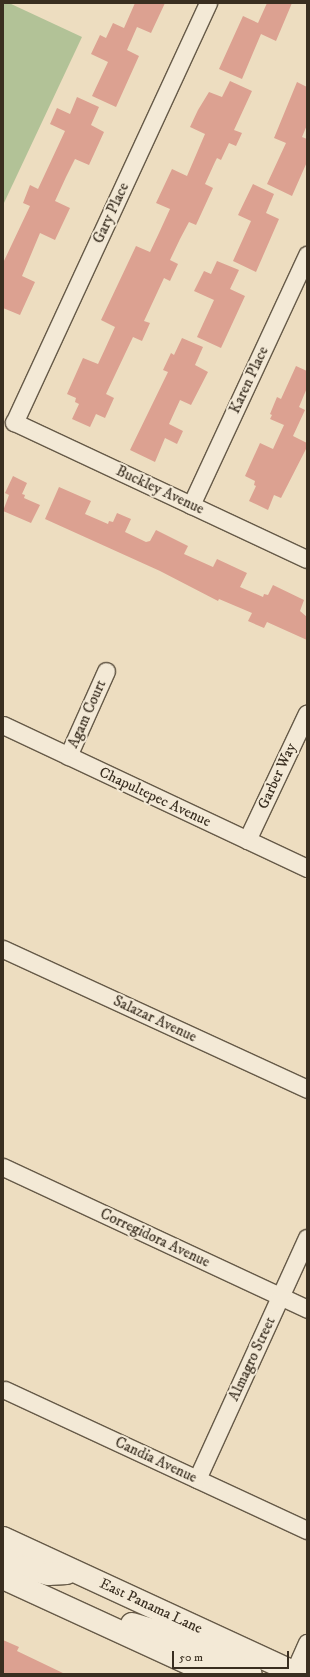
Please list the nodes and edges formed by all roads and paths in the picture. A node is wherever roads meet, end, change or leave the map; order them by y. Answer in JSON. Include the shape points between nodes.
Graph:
{"nodes":[{"id":1,"x":208,"y":3,"type":"edge"},
{"id":2,"x":307,"y":255,"type":"edge"},
{"id":3,"x":14,"y":422,"type":"joint"},
{"id":4,"x":191,"y":505,"type":"junction"},
{"id":5,"x":307,"y":559,"type":"edge"},
{"id":6,"x":106,"y":671,"type":"dead end"},
{"id":7,"x":307,"y":713,"type":"edge"},
{"id":8,"x":3,"y":725,"type":"edge"},
{"id":9,"x":68,"y":756,"type":"junction"},
{"id":10,"x":246,"y":840,"type":"junction"},
{"id":11,"x":307,"y":868,"type":"edge"},
{"id":12,"x":3,"y":949,"type":"edge"},
{"id":13,"x":307,"y":1089,"type":"edge"},
{"id":14,"x":3,"y":1167,"type":"edge"},
{"id":15,"x":307,"y":1238,"type":"edge"},
{"id":16,"x":280,"y":1297,"type":"junction"},
{"id":17,"x":307,"y":1309,"type":"edge"},
{"id":18,"x":5,"y":1390,"type":"dead end"},
{"id":19,"x":197,"y":1479,"type":"junction"},
{"id":20,"x":307,"y":1530,"type":"edge"},
{"id":21,"x":3,"y":1538,"type":"edge"},
{"id":22,"x":3,"y":1558,"type":"edge"},
{"id":23,"x":78,"y":1573,"type":"junction"},
{"id":24,"x":3,"y":1578,"type":"edge"},
{"id":25,"x":88,"y":1617,"type":"junction"},
{"id":26,"x":307,"y":1643,"type":"edge"},
{"id":27,"x":294,"y":1673,"type":"edge"},
{"id":28,"x":212,"y":1674,"type":"edge"},
{"id":29,"x":251,"y":1674,"type":"edge"}],
"edges":[{"from":1,"to":3,"type":"street","name":"Gary Place"},
{"from":2,"to":4,"type":"street","name":"Karen Place"},
{"from":3,"to":4,"type":"street","name":"Buckley Avenue"},
{"from":4,"to":5,"type":"street","name":"Buckley Avenue"},
{"from":6,"to":9,"type":"street","name":"Agam Court"},
{"from":7,"to":10,"type":"street","name":"Garber Way"},
{"from":8,"to":9,"type":"street","name":"Chapultepec Avenue"},
{"from":9,"to":10,"type":"street","name":"Chapultepec Avenue"},
{"from":10,"to":11,"type":"street","name":"Chapultepec Avenue"},
{"from":12,"to":13,"type":"street","name":"Salazar Avenue"},
{"from":14,"to":16,"type":"street","name":"Corregidora Avenue"},
{"from":15,"to":16,"type":"street","name":"Almagro Street"},
{"from":16,"to":17,"type":"street","name":"Corregidora Avenue"},
{"from":16,"to":19,"type":"street","name":"Almagro Street"},
{"from":18,"to":19,"type":"street","name":"Candia Avenue"},
{"from":19,"to":20,"type":"street","name":"Candia Avenue"},
{"from":21,"to":23,"type":"main road","name":"East Panama Lane"},
{"from":22,"to":23,"type":"main road","via":[[22,1567],[48,1574]]},
{"from":23,"to":27,"type":"main road","name":"East Panama Lane"},
{"from":24,"to":25,"type":"main road"},
{"from":25,"to":28,"type":"main road"},
{"from":25,"to":29,"type":"main road","via":[[129,1623],[152,1630]]},
{"from":26,"to":27,"type":"street"}]}
